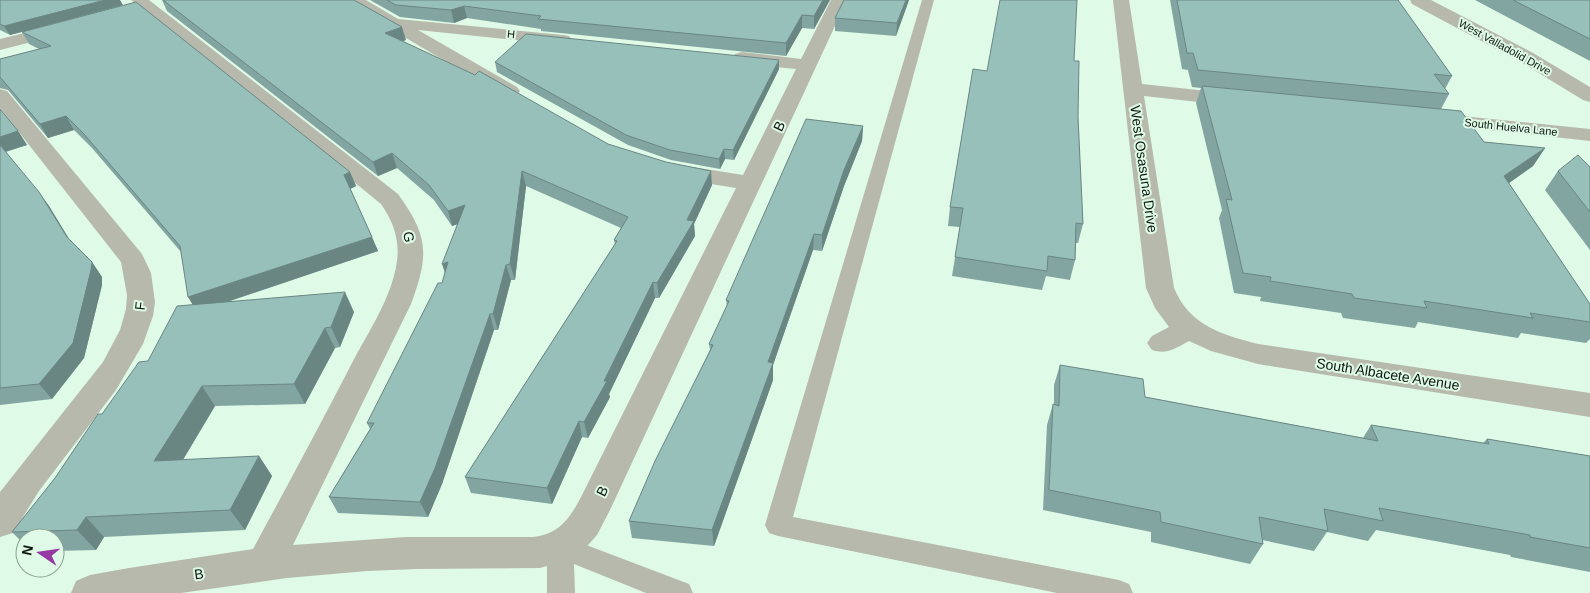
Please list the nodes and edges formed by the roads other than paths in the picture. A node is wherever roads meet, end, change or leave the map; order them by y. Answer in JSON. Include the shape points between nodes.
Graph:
{"nodes":[{"id":1,"x":354,"y":0,"type":"edge"},
{"id":2,"x":832,"y":0,"type":"edge"},
{"id":3,"x":839,"y":0,"type":"edge"},
{"id":4,"x":928,"y":0,"type":"edge"},
{"id":5,"x":1121,"y":0,"type":"edge"},
{"id":6,"x":1418,"y":0,"type":"edge"},
{"id":7,"x":146,"y":4,"type":"edge"},
{"id":8,"x":393,"y":22,"type":"junction"},
{"id":9,"x":73,"y":26,"type":"edge"},
{"id":10,"x":581,"y":42,"type":"edge"},
{"id":11,"x":0,"y":46,"type":"edge"},
{"id":12,"x":729,"y":57,"type":"edge"},
{"id":13,"x":808,"y":65,"type":"junction"},
{"id":14,"x":1133,"y":89,"type":"junction"},
{"id":15,"x":0,"y":95,"type":"edge"},
{"id":16,"x":1590,"y":96,"type":"edge"},
{"id":17,"x":526,"y":100,"type":"edge"},
{"id":18,"x":1252,"y":101,"type":"edge"},
{"id":19,"x":1411,"y":117,"type":"edge"},
{"id":20,"x":1590,"y":135,"type":"edge"},
{"id":21,"x":658,"y":166,"type":"edge"},
{"id":22,"x":751,"y":183,"type":"junction"},
{"id":23,"x":1190,"y":328,"type":"junction"},
{"id":24,"x":1162,"y":343,"type":"dead end"},
{"id":25,"x":1590,"y":405,"type":"edge"},
{"id":26,"x":0,"y":522,"type":"edge"},
{"id":27,"x":560,"y":547,"type":"junction"},
{"id":28,"x":263,"y":566,"type":"junction"},
{"id":29,"x":90,"y":593,"type":"edge"},
{"id":30,"x":561,"y":593,"type":"edge"},
{"id":31,"x":680,"y":593,"type":"edge"},
{"id":32,"x":1119,"y":593,"type":"edge"}],
"edges":[{"from":1,"to":8,"type":"street","name":"H"},
{"from":2,"to":3,"type":"street"},
{"from":3,"to":13,"type":"street","name":"B"},
{"from":4,"to":32,"type":"lane","via":[[778,525]]},
{"from":5,"to":14,"type":"street","name":"West Osasuna Drive"},
{"from":6,"to":16,"type":"street","name":"West Valladolid Drive","via":[[1526,57]]},
{"from":7,"to":28,"type":"street","name":"G","via":[[390,199],[406,225],[411,241],[412,260],[397,304]]},
{"from":8,"to":10,"type":"street","name":"H"},
{"from":8,"to":17,"type":"street","name":"H"},
{"from":9,"to":11,"type":"street"},
{"from":12,"to":13,"type":"street"},
{"from":13,"to":22,"type":"street","name":"B"},
{"from":14,"to":18,"type":"street"},
{"from":14,"to":23,"type":"street","name":"West Osasuna Drive","via":[[1160,288],[1170,310]]},
{"from":15,"to":26,"type":"street","name":"F","via":[[133,260],[141,292],[140,314],[117,365],[29,478]]},
{"from":19,"to":20,"type":"street","name":"South Huelva Lane"},
{"from":21,"to":22,"type":"street"},
{"from":22,"to":27,"type":"street","name":"B","via":[[592,510],[583,527]]},
{"from":23,"to":24,"type":"street"},
{"from":23,"to":25,"type":"street","name":"South Albacete Avenue","via":[[1220,344],[1258,354]]},
{"from":27,"to":28,"type":"street","name":"B","via":[[522,554],[406,553]]},
{"from":27,"to":30,"type":"lane"},
{"from":27,"to":31,"type":"lane"},
{"from":28,"to":29,"type":"street","name":"B"}]}
